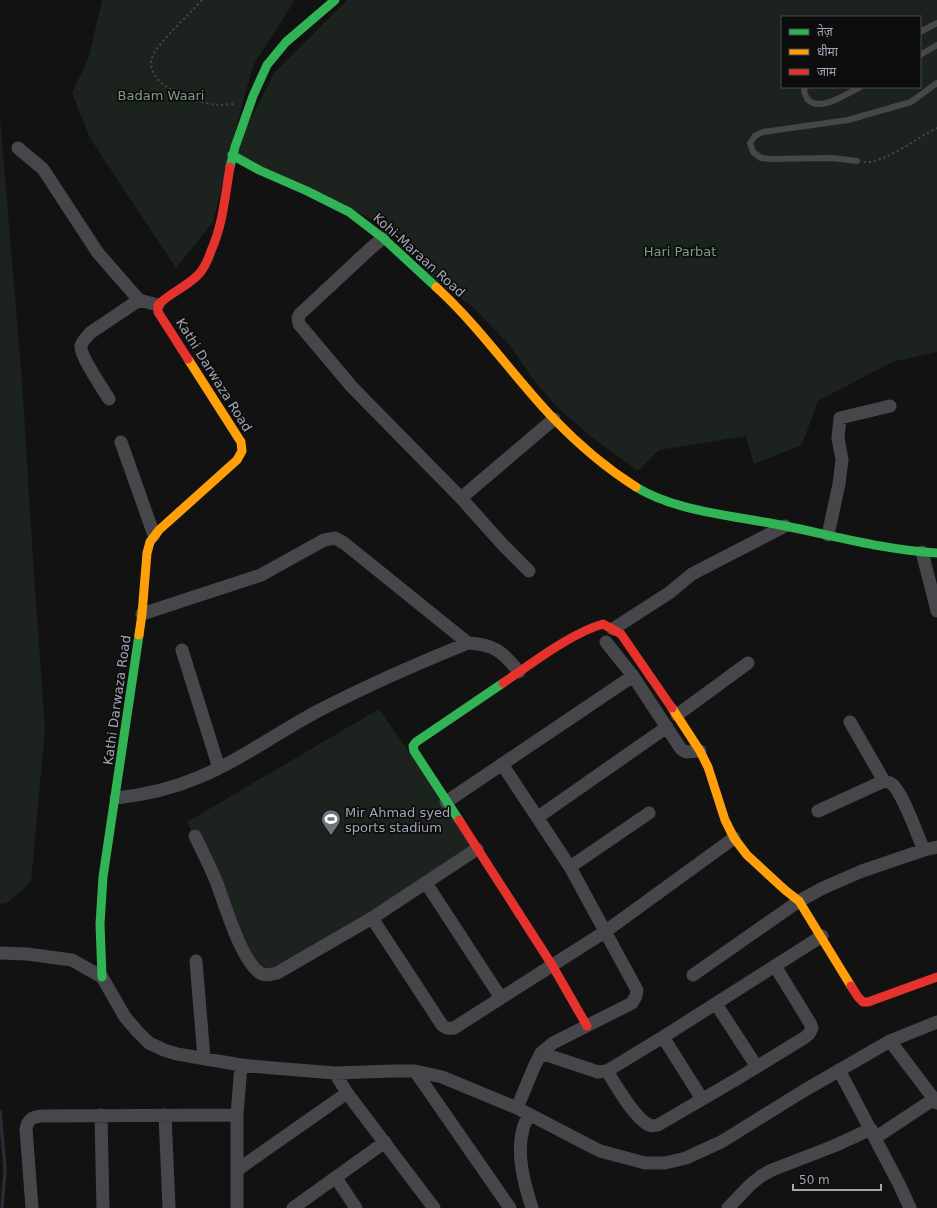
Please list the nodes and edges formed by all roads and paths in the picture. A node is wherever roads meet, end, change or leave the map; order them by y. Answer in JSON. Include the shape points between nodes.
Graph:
{"nodes":[{"id":1,"x":202,"y":0,"type":"edge"},
{"id":2,"x":335,"y":0,"type":"edge"},
{"id":3,"x":937,"y":24,"type":"edge"},
{"id":4,"x":921,"y":32,"type":"edge"},
{"id":5,"x":937,"y":45,"type":"edge"},
{"id":6,"x":921,"y":54,"type":"edge"},
{"id":7,"x":937,"y":83,"type":"edge"},
{"id":8,"x":805,"y":88,"type":"edge"},
{"id":9,"x":858,"y":88,"type":"edge"},
{"id":10,"x":251,"y":102,"type":"junction"},
{"id":11,"x":937,"y":128,"type":"edge"},
{"id":12,"x":18,"y":148,"type":"dead end"},
{"id":13,"x":232,"y":155,"type":"junction"},
{"id":14,"x":857,"y":161,"type":"joint"},
{"id":15,"x":383,"y":238,"type":"junction"},
{"id":16,"x":139,"y":300,"type":"junction"},
{"id":17,"x":158,"y":305,"type":"junction"},
{"id":18,"x":109,"y":399,"type":"dead end"},
{"id":19,"x":890,"y":406,"type":"dead end"},
{"id":20,"x":554,"y":419,"type":"junction"},
{"id":21,"x":121,"y":442,"type":"dead end"},
{"id":22,"x":461,"y":498,"type":"junction"},
{"id":23,"x":785,"y":526,"type":"junction"},
{"id":24,"x":154,"y":535,"type":"junction"},
{"id":25,"x":828,"y":535,"type":"junction"},
{"id":26,"x":922,"y":552,"type":"junction"},
{"id":27,"x":937,"y":553,"type":"edge"},
{"id":28,"x":529,"y":571,"type":"dead end"},
{"id":29,"x":937,"y":611,"type":"edge"},
{"id":30,"x":142,"y":614,"type":"junction"},
{"id":31,"x":613,"y":629,"type":"junction"},
{"id":32,"x":606,"y":642,"type":"dead end"},
{"id":33,"x":468,"y":643,"type":"junction"},
{"id":34,"x":182,"y":650,"type":"dead end"},
{"id":35,"x":748,"y":663,"type":"dead end"},
{"id":36,"x":519,"y":672,"type":"junction"},
{"id":37,"x":633,"y":676,"type":"junction"},
{"id":38,"x":677,"y":715,"type":"junction"},
{"id":39,"x":850,"y":722,"type":"dead end"},
{"id":40,"x":667,"y":727,"type":"junction"},
{"id":41,"x":700,"y":751,"type":"junction"},
{"id":42,"x":502,"y":764,"type":"junction"},
{"id":43,"x":219,"y":768,"type":"junction"},
{"id":44,"x":884,"y":781,"type":"junction"},
{"id":45,"x":116,"y":798,"type":"junction"},
{"id":46,"x":446,"y":802,"type":"junction"},
{"id":47,"x":818,"y":811,"type":"dead end"},
{"id":48,"x":649,"y":813,"type":"dead end"},
{"id":49,"x":538,"y":817,"type":"junction"},
{"id":50,"x":195,"y":836,"type":"dead end"},
{"id":51,"x":734,"y":838,"type":"junction"},
{"id":52,"x":937,"y":847,"type":"edge"},
{"id":53,"x":477,"y":849,"type":"junction"},
{"id":54,"x":924,"y":850,"type":"junction"},
{"id":55,"x":570,"y":867,"type":"junction"},
{"id":56,"x":426,"y":883,"type":"junction"},
{"id":57,"x":799,"y":901,"type":"junction"},
{"id":58,"x":372,"y":918,"type":"junction"},
{"id":59,"x":606,"y":930,"type":"junction"},
{"id":60,"x":822,"y":936,"type":"junction"},
{"id":61,"x":0,"y":952,"type":"edge"},
{"id":62,"x":196,"y":961,"type":"dead end"},
{"id":63,"x":552,"y":965,"type":"junction"},
{"id":64,"x":775,"y":966,"type":"junction"},
{"id":65,"x":693,"y":975,"type":"dead end"},
{"id":66,"x":102,"y":977,"type":"junction"},
{"id":67,"x":937,"y":977,"type":"edge"},
{"id":68,"x":500,"y":998,"type":"junction"},
{"id":69,"x":716,"y":1004,"type":"junction"},
{"id":70,"x":937,"y":1022,"type":"edge"},
{"id":71,"x":587,"y":1026,"type":"junction"},
{"id":72,"x":663,"y":1037,"type":"junction"},
{"id":73,"x":890,"y":1041,"type":"junction"},
{"id":74,"x":541,"y":1053,"type":"junction"},
{"id":75,"x":204,"y":1058,"type":"junction"},
{"id":76,"x":241,"y":1065,"type":"junction"},
{"id":77,"x":757,"y":1067,"type":"junction"},
{"id":78,"x":839,"y":1070,"type":"junction"},
{"id":79,"x":415,"y":1071,"type":"junction"},
{"id":80,"x":607,"y":1071,"type":"junction"},
{"id":81,"x":335,"y":1072,"type":"junction"},
{"id":82,"x":347,"y":1093,"type":"junction"},
{"id":83,"x":702,"y":1099,"type":"junction"},
{"id":84,"x":936,"y":1101,"type":"edge"},
{"id":85,"x":523,"y":1111,"type":"junction"},
{"id":86,"x":101,"y":1115,"type":"junction"},
{"id":87,"x":165,"y":1115,"type":"junction"},
{"id":88,"x":237,"y":1115,"type":"junction"},
{"id":89,"x":873,"y":1134,"type":"junction"},
{"id":90,"x":385,"y":1142,"type":"junction"},
{"id":91,"x":237,"y":1170,"type":"junction"},
{"id":92,"x":336,"y":1178,"type":"junction"},
{"id":93,"x":32,"y":1208,"type":"edge"},
{"id":94,"x":103,"y":1208,"type":"edge"},
{"id":95,"x":169,"y":1208,"type":"edge"},
{"id":96,"x":237,"y":1208,"type":"edge"},
{"id":97,"x":293,"y":1208,"type":"edge"},
{"id":98,"x":356,"y":1208,"type":"edge"},
{"id":99,"x":434,"y":1208,"type":"edge"},
{"id":100,"x":510,"y":1208,"type":"edge"},
{"id":101,"x":532,"y":1208,"type":"edge"},
{"id":102,"x":728,"y":1208,"type":"edge"},
{"id":103,"x":910,"y":1208,"type":"edge"}],
"edges":[{"from":1,"to":10,"type":"path","via":[[158,46],[152,56],[153,74],[159,82],[199,102],[218,105]]},
{"from":2,"to":10,"type":"street","via":[[273,57],[263,72]]},
{"from":3,"to":4,"type":"lane"},
{"from":5,"to":6,"type":"lane"},
{"from":7,"to":14,"type":"lane","via":[[910,102],[848,120],[762,132],[750,143],[753,152],[761,158],[832,158]]},
{"from":8,"to":9,"type":"lane","via":[[808,100],[816,103],[835,101]]},
{"from":10,"to":13,"type":"street"},
{"from":11,"to":14,"type":"path","via":[[886,156],[870,162]]},
{"from":12,"to":16,"type":"street","via":[[43,169],[98,253]]},
{"from":13,"to":15,"type":"street","name":"Kohi-Maraan Road","via":[[348,212]]},
{"from":13,"to":17,"type":"street","via":[[222,216],[203,268],[195,278]]},
{"from":15,"to":20,"type":"street","name":"Kohi-Maraan Road","via":[[455,304]]},
{"from":15,"to":22,"type":"street","via":[[298,318],[300,324],[352,387]]},
{"from":16,"to":17,"type":"street"},
{"from":16,"to":18,"type":"street","via":[[90,333],[83,341],[81,348],[85,358]]},
{"from":17,"to":24,"type":"street","name":"Kathi Darwaza Road","via":[[158,312],[241,442],[242,451],[229,468]]},
{"from":19,"to":25,"type":"street","via":[[840,418],[838,438],[842,460]]},
{"from":20,"to":22,"type":"street"},
{"from":20,"to":23,"type":"street","name":"Kohi-Maraan Road","via":[[596,458],[644,492],[680,506]]},
{"from":21,"to":24,"type":"street"},
{"from":22,"to":28,"type":"street"},
{"from":23,"to":25,"type":"street","name":"Kohi-Maraan Road"},
{"from":23,"to":31,"type":"street","via":[[692,574],[669,593]]},
{"from":24,"to":30,"type":"street","name":"Kathi Darwaza Road","via":[[147,553]]},
{"from":25,"to":26,"type":"street","name":"Kohi-Maraan Road"},
{"from":26,"to":27,"type":"street","name":"Kohi-Maraan Road"},
{"from":26,"to":29,"type":"street"},
{"from":30,"to":33,"type":"street","via":[[261,575],[324,540],[335,538]]},
{"from":30,"to":45,"type":"street","name":"Kathi Darwaza Road"},
{"from":31,"to":36,"type":"street","via":[[603,624],[592,626]]},
{"from":31,"to":38,"type":"street","via":[[621,634]]},
{"from":32,"to":37,"type":"street"},
{"from":33,"to":36,"type":"street","via":[[482,643],[496,649]]},
{"from":33,"to":43,"type":"street","via":[[374,683],[316,712]]},
{"from":34,"to":43,"type":"street"},
{"from":35,"to":38,"type":"street"},
{"from":36,"to":46,"type":"street","via":[[413,746],[414,752]]},
{"from":37,"to":40,"type":"street"},
{"from":37,"to":42,"type":"street"},
{"from":38,"to":41,"type":"street"},
{"from":39,"to":44,"type":"street"},
{"from":40,"to":41,"type":"street","via":[[684,751]]},
{"from":40,"to":49,"type":"street"},
{"from":41,"to":51,"type":"street"},
{"from":42,"to":46,"type":"street"},
{"from":42,"to":49,"type":"street"},
{"from":43,"to":45,"type":"street","via":[[162,790],[140,796]]},
{"from":44,"to":47,"type":"street"},
{"from":44,"to":54,"type":"street","via":[[893,785],[900,794]]},
{"from":45,"to":66,"type":"street","name":"Kathi Darwaza Road","via":[[103,876],[100,924]]},
{"from":46,"to":53,"type":"street"},
{"from":48,"to":55,"type":"street"},
{"from":49,"to":55,"type":"street"},
{"from":50,"to":58,"type":"street","via":[[215,879],[241,947],[252,966],[262,974],[277,973]]},
{"from":51,"to":57,"type":"street","via":[[747,855]]},
{"from":51,"to":59,"type":"street"},
{"from":52,"to":54,"type":"street"},
{"from":53,"to":56,"type":"street"},
{"from":53,"to":63,"type":"street"},
{"from":54,"to":57,"type":"street","via":[[862,870]]},
{"from":55,"to":59,"type":"street"},
{"from":56,"to":58,"type":"street"},
{"from":56,"to":68,"type":"street"},
{"from":57,"to":60,"type":"street"},
{"from":57,"to":65,"type":"street"},
{"from":58,"to":68,"type":"street","via":[[446,1028],[454,1028]]},
{"from":59,"to":63,"type":"street"},
{"from":59,"to":71,"type":"street","via":[[637,990],[636,996],[623,1008]]},
{"from":60,"to":64,"type":"street"},
{"from":60,"to":67,"type":"street","via":[[863,1002]]},
{"from":61,"to":66,"type":"street","via":[[72,960]]},
{"from":62,"to":75,"type":"street"},
{"from":63,"to":68,"type":"street"},
{"from":63,"to":71,"type":"street"},
{"from":64,"to":69,"type":"street"},
{"from":64,"to":77,"type":"street","via":[[812,1028],[804,1038]]},
{"from":66,"to":75,"type":"street","via":[[125,1017],[149,1043],[177,1054]]},
{"from":69,"to":72,"type":"street"},
{"from":69,"to":77,"type":"street"},
{"from":70,"to":73,"type":"street"},
{"from":71,"to":74,"type":"street","via":[[553,1043]]},
{"from":72,"to":80,"type":"street"},
{"from":72,"to":83,"type":"street"},
{"from":73,"to":78,"type":"street"},
{"from":73,"to":84,"type":"street"},
{"from":74,"to":80,"type":"street","via":[[598,1072]]},
{"from":74,"to":85,"type":"street","via":[[534,1067]]},
{"from":75,"to":76,"type":"street"},
{"from":76,"to":81,"type":"street"},
{"from":76,"to":88,"type":"street"},
{"from":77,"to":83,"type":"street"},
{"from":78,"to":85,"type":"street","via":[[721,1142],[686,1158],[665,1163],[645,1163],[600,1151]]},
{"from":78,"to":89,"type":"street"},
{"from":79,"to":81,"type":"street"},
{"from":79,"to":85,"type":"street","via":[[442,1077]]},
{"from":79,"to":100,"type":"street"},
{"from":80,"to":83,"type":"street","via":[[638,1116],[652,1126]]},
{"from":81,"to":82,"type":"street"},
{"from":82,"to":90,"type":"street"},
{"from":82,"to":91,"type":"street"},
{"from":84,"to":89,"type":"street"},
{"from":85,"to":101,"type":"street","via":[[520,1145],[524,1185]]},
{"from":86,"to":87,"type":"street"},
{"from":86,"to":93,"type":"street","via":[[32,1117],[26,1129]]},
{"from":86,"to":94,"type":"street"},
{"from":87,"to":88,"type":"street"},
{"from":87,"to":95,"type":"street"},
{"from":88,"to":91,"type":"street"},
{"from":89,"to":102,"type":"street","via":[[772,1170],[750,1184]]},
{"from":89,"to":103,"type":"street"},
{"from":90,"to":92,"type":"street"},
{"from":90,"to":99,"type":"street"},
{"from":91,"to":96,"type":"street"},
{"from":92,"to":97,"type":"street"},
{"from":92,"to":98,"type":"street"}]}
